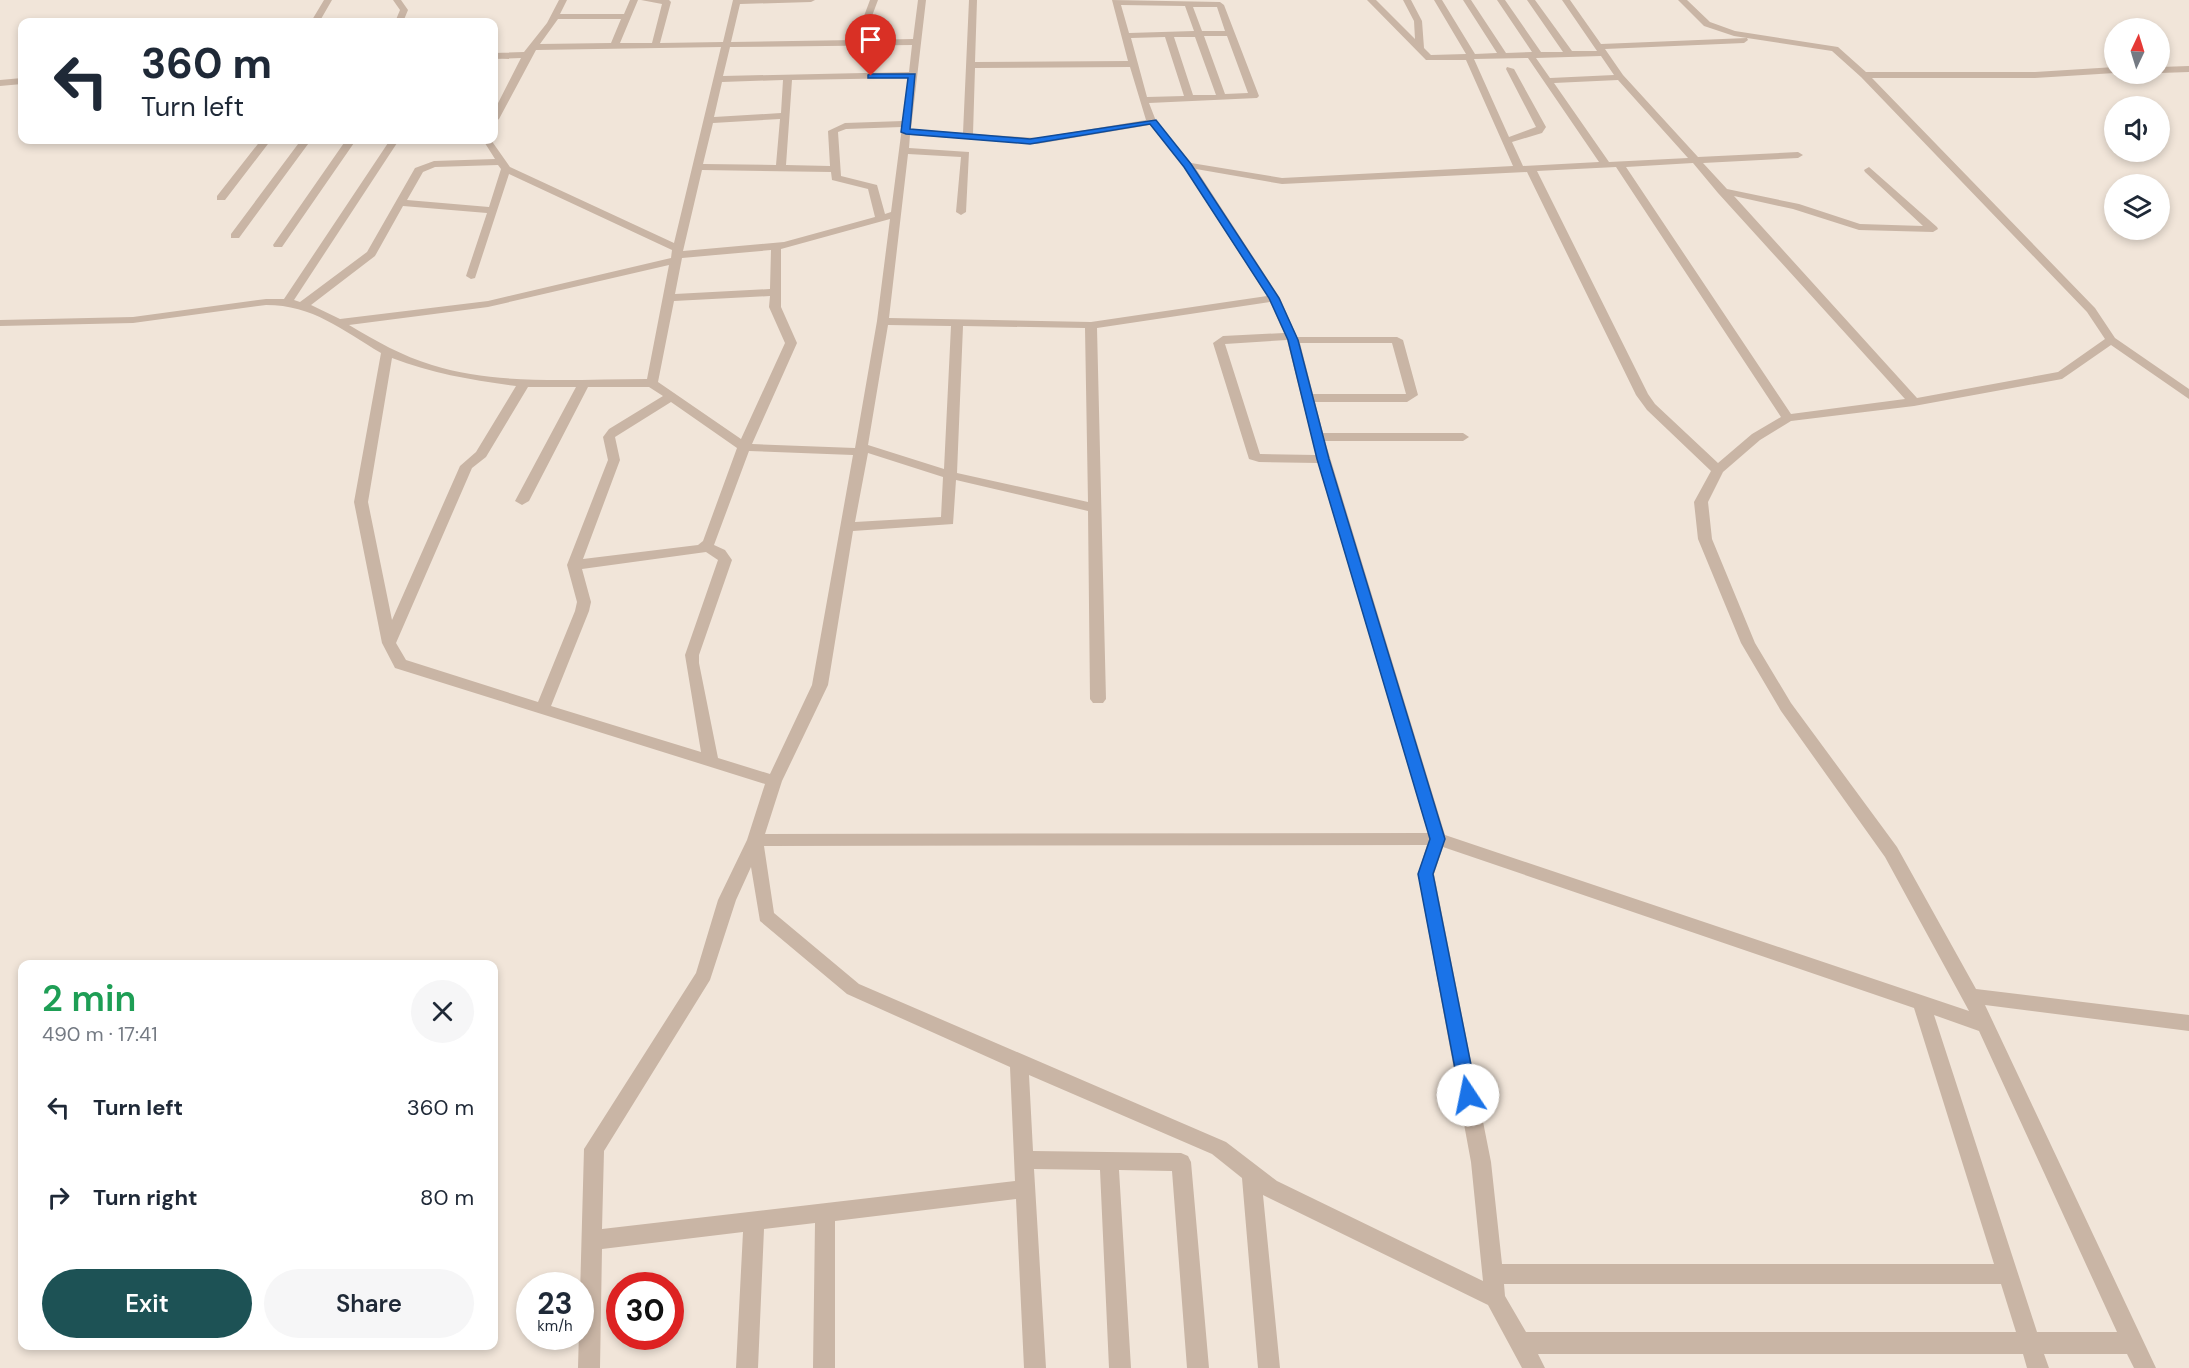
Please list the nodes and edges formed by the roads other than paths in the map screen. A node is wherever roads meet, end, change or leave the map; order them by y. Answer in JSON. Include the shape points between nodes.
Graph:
{"nodes":[{"id":1,"x":328,"y":0,"type":"edge"},
{"id":2,"x":397,"y":0,"type":"edge"},
{"id":3,"x":563,"y":0,"type":"edge"},
{"id":4,"x":634,"y":0,"type":"edge"},
{"id":5,"x":645,"y":0,"type":"edge"},
{"id":6,"x":811,"y":0,"type":"edge"},
{"id":7,"x":874,"y":0,"type":"edge"},
{"id":8,"x":922,"y":0,"type":"edge"},
{"id":9,"x":974,"y":0,"type":"edge"},
{"id":10,"x":1371,"y":0,"type":"edge"},
{"id":11,"x":1407,"y":0,"type":"edge"},
{"id":12,"x":1438,"y":0,"type":"edge"},
{"id":13,"x":1467,"y":0,"type":"edge"},
{"id":14,"x":1501,"y":0,"type":"edge"},
{"id":15,"x":1531,"y":0,"type":"edge"},
{"id":16,"x":1566,"y":0,"type":"edge"},
{"id":17,"x":1682,"y":0,"type":"edge"},
{"id":18,"x":737,"y":1,"type":"edge"},
{"id":19,"x":1116,"y":1,"type":"edge"},
{"id":20,"x":1188,"y":4,"type":"junction"},
{"id":21,"x":555,"y":16,"type":"junction"},
{"id":22,"x":627,"y":17,"type":"junction"},
{"id":23,"x":317,"y":18,"type":"edge"},
{"id":24,"x":401,"y":18,"type":"edge"},
{"id":25,"x":1231,"y":33,"type":"junction"},
{"id":26,"x":1199,"y":34,"type":"junction"},
{"id":27,"x":1169,"y":35,"type":"junction"},
{"id":28,"x":1126,"y":36,"type":"junction"},
{"id":29,"x":1770,"y":38,"type":"junction"},
{"id":30,"x":917,"y":42,"type":"junction"},
{"id":31,"x":858,"y":43,"type":"junction"},
{"id":32,"x":727,"y":44,"type":"junction"},
{"id":33,"x":614,"y":46,"type":"junction"},
{"id":34,"x":655,"y":46,"type":"junction"},
{"id":35,"x":1603,"y":50,"type":"junction"},
{"id":36,"x":529,"y":51,"type":"junction"},
{"id":37,"x":1420,"y":51,"type":"junction"},
{"id":38,"x":1569,"y":54,"type":"junction"},
{"id":39,"x":498,"y":55,"type":"edge"},
{"id":40,"x":1534,"y":55,"type":"junction"},
{"id":41,"x":1503,"y":56,"type":"junction"},
{"id":42,"x":1470,"y":57,"type":"junction"},
{"id":43,"x":1133,"y":64,"type":"junction"},
{"id":44,"x":971,"y":65,"type":"junction"},
{"id":45,"x":1510,"y":69,"type":"dead end"},
{"id":46,"x":2170,"y":69,"type":"edge"},
{"id":47,"x":2189,"y":69,"type":"edge"},
{"id":48,"x":2104,"y":71,"type":"edge"},
{"id":49,"x":912,"y":75,"type":"junction"},
{"id":50,"x":1864,"y":75,"type":"junction"},
{"id":51,"x":1620,"y":76,"type":"junction"},
{"id":52,"x":788,"y":78,"type":"junction"},
{"id":53,"x":719,"y":80,"type":"junction"},
{"id":54,"x":18,"y":81,"type":"edge"},
{"id":55,"x":1547,"y":81,"type":"junction"},
{"id":56,"x":0,"y":83,"type":"edge"},
{"id":57,"x":1222,"y":98,"type":"junction"},
{"id":58,"x":1190,"y":99,"type":"junction"},
{"id":59,"x":1143,"y":100,"type":"junction"},
{"id":60,"x":498,"y":111,"type":"edge"},
{"id":61,"x":784,"y":116,"type":"junction"},
{"id":62,"x":710,"y":120,"type":"junction"},
{"id":63,"x":1152,"y":122,"type":"junction"},
{"id":64,"x":906,"y":128,"type":"junction"},
{"id":65,"x":968,"y":135,"type":"junction"},
{"id":66,"x":1506,"y":141,"type":"junction"},
{"id":67,"x":263,"y":144,"type":"edge"},
{"id":68,"x":303,"y":144,"type":"edge"},
{"id":69,"x":348,"y":144,"type":"edge"},
{"id":70,"x":391,"y":144,"type":"edge"},
{"id":71,"x":490,"y":144,"type":"edge"},
{"id":72,"x":903,"y":151,"type":"junction"},
{"id":73,"x":1798,"y":155,"type":"dead end"},
{"id":74,"x":1693,"y":159,"type":"junction"},
{"id":75,"x":1618,"y":164,"type":"junction"},
{"id":76,"x":1188,"y":165,"type":"junction"},
{"id":77,"x":1606,"y":165,"type":"junction"},
{"id":78,"x":504,"y":166,"type":"junction"},
{"id":79,"x":698,"y":167,"type":"junction"},
{"id":80,"x":781,"y":168,"type":"junction"},
{"id":81,"x":835,"y":169,"type":"junction"},
{"id":82,"x":1525,"y":169,"type":"junction"},
{"id":83,"x":1869,"y":170,"type":"dead end"},
{"id":84,"x":1722,"y":191,"type":"junction"},
{"id":85,"x":221,"y":198,"type":"dead end"},
{"id":86,"x":401,"y":203,"type":"junction"},
{"id":87,"x":492,"y":210,"type":"junction"},
{"id":88,"x":961,"y":212,"type":"dead end"},
{"id":89,"x":889,"y":216,"type":"junction"},
{"id":90,"x":235,"y":236,"type":"dead end"},
{"id":91,"x":278,"y":244,"type":"dead end"},
{"id":92,"x":776,"y":246,"type":"junction"},
{"id":93,"x":677,"y":255,"type":"junction"},
{"id":94,"x":471,"y":276,"type":"dead end"},
{"id":95,"x":775,"y":292,"type":"junction"},
{"id":96,"x":668,"y":298,"type":"junction"},
{"id":97,"x":1274,"y":298,"type":"junction"},
{"id":98,"x":287,"y":302,"type":"junction"},
{"id":99,"x":302,"y":306,"type":"junction"},
{"id":100,"x":883,"y":321,"type":"junction"},
{"id":101,"x":957,"y":322,"type":"junction"},
{"id":102,"x":0,"y":323,"type":"edge"},
{"id":103,"x":338,"y":323,"type":"junction"},
{"id":104,"x":1091,"y":325,"type":"junction"},
{"id":105,"x":1292,"y":338,"type":"junction"},
{"id":106,"x":2110,"y":340,"type":"junction"},
{"id":107,"x":387,"y":352,"type":"junction"},
{"id":108,"x":524,"y":383,"type":"junction"},
{"id":109,"x":584,"y":383,"type":"junction"},
{"id":110,"x":652,"y":383,"type":"junction"},
{"id":111,"x":2189,"y":394,"type":"edge"},
{"id":112,"x":671,"y":397,"type":"junction"},
{"id":113,"x":1309,"y":398,"type":"junction"},
{"id":114,"x":1914,"y":402,"type":"junction"},
{"id":115,"x":1788,"y":418,"type":"junction"},
{"id":116,"x":1318,"y":437,"type":"junction"},
{"id":117,"x":1462,"y":437,"type":"dead end"},
{"id":118,"x":744,"y":447,"type":"junction"},
{"id":119,"x":862,"y":450,"type":"junction"},
{"id":120,"x":1323,"y":459,"type":"junction"},
{"id":121,"x":1718,"y":470,"type":"junction"},
{"id":122,"x":950,"y":474,"type":"junction"},
{"id":123,"x":522,"y":501,"type":"dead end"},
{"id":124,"x":1095,"y":508,"type":"junction"},
{"id":125,"x":848,"y":527,"type":"junction"},
{"id":126,"x":706,"y":547,"type":"junction"},
{"id":127,"x":574,"y":565,"type":"junction"},
{"id":128,"x":389,"y":643,"type":"junction"},
{"id":129,"x":1098,"y":699,"type":"dead end"},
{"id":130,"x":542,"y":710,"type":"junction"},
{"id":131,"x":711,"y":763,"type":"junction"},
{"id":132,"x":774,"y":781,"type":"junction"},
{"id":133,"x":1438,"y":839,"type":"junction"},
{"id":134,"x":755,"y":840,"type":"junction"},
{"id":135,"x":1971,"y":996,"type":"junction"},
{"id":136,"x":1921,"y":1003,"type":"junction"},
{"id":137,"x":2189,"y":1023,"type":"edge"},
{"id":138,"x":1986,"y":1024,"type":"junction"},
{"id":139,"x":1019,"y":1062,"type":"junction"},
{"id":140,"x":1024,"y":1160,"type":"junction"},
{"id":141,"x":1109,"y":1161,"type":"junction"},
{"id":142,"x":1251,"y":1173,"type":"junction"},
{"id":143,"x":1025,"y":1189,"type":"junction"},
{"id":144,"x":825,"y":1212,"type":"junction"},
{"id":145,"x":753,"y":1221,"type":"junction"},
{"id":146,"x":592,"y":1240,"type":"junction"},
{"id":147,"x":1493,"y":1274,"type":"junction"},
{"id":148,"x":2007,"y":1274,"type":"junction"},
{"id":149,"x":1495,"y":1298,"type":"junction"},
{"id":150,"x":1521,"y":1343,"type":"junction"},
{"id":151,"x":2030,"y":1343,"type":"junction"},
{"id":152,"x":2133,"y":1343,"type":"junction"},
{"id":153,"x":589,"y":1368,"type":"edge"},
{"id":154,"x":747,"y":1368,"type":"edge"},
{"id":155,"x":824,"y":1368,"type":"edge"},
{"id":156,"x":1035,"y":1368,"type":"edge"},
{"id":157,"x":1120,"y":1368,"type":"edge"},
{"id":158,"x":1198,"y":1368,"type":"edge"},
{"id":159,"x":1269,"y":1368,"type":"edge"},
{"id":160,"x":1534,"y":1368,"type":"edge"},
{"id":161,"x":2038,"y":1368,"type":"edge"},
{"id":162,"x":2145,"y":1368,"type":"edge"}],
"edges":[{"from":1,"to":23,"type":"street"},
{"from":2,"to":24,"type":"street","via":[[404,10]]},
{"from":3,"to":21,"type":"street"},
{"from":4,"to":22,"type":"street"},
{"from":5,"to":34,"type":"street","via":[[668,2]]},
{"from":6,"to":18,"type":"street"},
{"from":7,"to":31,"type":"street"},
{"from":8,"to":30,"type":"street"},
{"from":9,"to":44,"type":"street"},
{"from":10,"to":37,"type":"street"},
{"from":11,"to":37,"type":"street","via":[[1418,21]]},
{"from":12,"to":42,"type":"street"},
{"from":13,"to":41,"type":"street"},
{"from":14,"to":40,"type":"street"},
{"from":15,"to":38,"type":"street"},
{"from":16,"to":35,"type":"street"},
{"from":17,"to":29,"type":"street","via":[[1707,24]]},
{"from":18,"to":32,"type":"street"},
{"from":19,"to":20,"type":"street"},
{"from":19,"to":28,"type":"street"},
{"from":20,"to":25,"type":"street","via":[[1220,5]]},
{"from":20,"to":26,"type":"street"},
{"from":21,"to":22,"type":"street"},
{"from":21,"to":36,"type":"street"},
{"from":22,"to":33,"type":"street"},
{"from":25,"to":26,"type":"street"},
{"from":25,"to":57,"type":"street","via":[[1254,96]]},
{"from":26,"to":27,"type":"street"},
{"from":26,"to":57,"type":"street"},
{"from":27,"to":28,"type":"street"},
{"from":27,"to":58,"type":"street"},
{"from":28,"to":43,"type":"street"},
{"from":29,"to":35,"type":"street"},
{"from":29,"to":50,"type":"street","via":[[1835,49]]},
{"from":30,"to":31,"type":"street"},
{"from":30,"to":49,"type":"street"},
{"from":31,"to":32,"type":"street"},
{"from":32,"to":34,"type":"street"},
{"from":32,"to":53,"type":"street"},
{"from":33,"to":34,"type":"street"},
{"from":33,"to":36,"type":"street"},
{"from":35,"to":38,"type":"street"},
{"from":35,"to":51,"type":"street"},
{"from":36,"to":39,"type":"street"},
{"from":36,"to":60,"type":"street"},
{"from":37,"to":42,"type":"street","via":[[1429,58]]},
{"from":38,"to":40,"type":"street"},
{"from":40,"to":41,"type":"street"},
{"from":40,"to":55,"type":"street"},
{"from":41,"to":42,"type":"street"},
{"from":42,"to":66,"type":"street"},
{"from":43,"to":44,"type":"street"},
{"from":43,"to":59,"type":"street"},
{"from":44,"to":65,"type":"street"},
{"from":45,"to":66,"type":"street","via":[[1541,127]]},
{"from":46,"to":47,"type":"street"},
{"from":48,"to":50,"type":"street","via":[[2035,75]]},
{"from":49,"to":52,"type":"street"},
{"from":49,"to":64,"type":"street"},
{"from":50,"to":106,"type":"street","via":[[2091,310]]},
{"from":51,"to":55,"type":"street"},
{"from":51,"to":74,"type":"street"},
{"from":52,"to":53,"type":"street"},
{"from":52,"to":61,"type":"street"},
{"from":53,"to":62,"type":"street"},
{"from":54,"to":56,"type":"street"},
{"from":55,"to":77,"type":"street"},
{"from":57,"to":58,"type":"street"},
{"from":58,"to":59,"type":"street"},
{"from":59,"to":63,"type":"street"},
{"from":61,"to":62,"type":"street"},
{"from":61,"to":80,"type":"street"},
{"from":62,"to":79,"type":"street"},
{"from":63,"to":65,"type":"street","via":[[1037,141]]},
{"from":63,"to":76,"type":"street"},
{"from":64,"to":65,"type":"street"},
{"from":64,"to":72,"type":"street"},
{"from":64,"to":81,"type":"street","via":[[835,129]]},
{"from":66,"to":82,"type":"street"},
{"from":67,"to":85,"type":"street"},
{"from":68,"to":90,"type":"street"},
{"from":69,"to":91,"type":"street"},
{"from":70,"to":98,"type":"street"},
{"from":71,"to":78,"type":"street"},
{"from":72,"to":88,"type":"street","via":[[967,155]]},
{"from":72,"to":89,"type":"street"},
{"from":73,"to":74,"type":"street"},
{"from":74,"to":75,"type":"street"},
{"from":74,"to":84,"type":"street"},
{"from":75,"to":77,"type":"street"},
{"from":75,"to":115,"type":"street"},
{"from":76,"to":82,"type":"street","via":[[1282,181]]},
{"from":76,"to":97,"type":"street"},
{"from":77,"to":82,"type":"street"},
{"from":78,"to":86,"type":"street","via":[[423,167]]},
{"from":78,"to":87,"type":"street"},
{"from":78,"to":93,"type":"street"},
{"from":79,"to":80,"type":"street"},
{"from":79,"to":93,"type":"street"},
{"from":80,"to":81,"type":"street"},
{"from":81,"to":89,"type":"street","via":[[837,179],[871,186]]},
{"from":82,"to":121,"type":"street","via":[[1642,395]]},
{"from":83,"to":84,"type":"street","via":[[1933,229],[1859,227],[1799,207]]},
{"from":84,"to":114,"type":"street"},
{"from":86,"to":87,"type":"street"},
{"from":86,"to":99,"type":"street","via":[[371,254]]},
{"from":87,"to":94,"type":"street"},
{"from":89,"to":92,"type":"street"},
{"from":89,"to":100,"type":"street"},
{"from":92,"to":93,"type":"street"},
{"from":92,"to":95,"type":"street"},
{"from":93,"to":96,"type":"street"},
{"from":93,"to":103,"type":"street","via":[[488,304]]},
{"from":95,"to":96,"type":"street"},
{"from":95,"to":118,"type":"street","via":[[775,311],[791,343]]},
{"from":96,"to":110,"type":"street"},
{"from":97,"to":104,"type":"street"},
{"from":97,"to":105,"type":"street"},
{"from":98,"to":99,"type":"street"},
{"from":98,"to":102,"type":"street","via":[[133,320]]},
{"from":99,"to":103,"type":"street"},
{"from":100,"to":101,"type":"street"},
{"from":100,"to":119,"type":"street"},
{"from":101,"to":104,"type":"street"},
{"from":101,"to":122,"type":"street"},
{"from":103,"to":107,"type":"street"},
{"from":104,"to":124,"type":"street"},
{"from":105,"to":113,"type":"street"},
{"from":105,"to":113,"type":"street","via":[[1397,340],[1412,395]]},
{"from":105,"to":120,"type":"street","via":[[1223,339],[1219,343],[1254,456]]},
{"from":106,"to":111,"type":"street"},
{"from":106,"to":114,"type":"street","via":[[2062,375]]},
{"from":107,"to":108,"type":"street","via":[[429,368]]},
{"from":107,"to":128,"type":"street","via":[[361,502]]},
{"from":108,"to":109,"type":"street"},
{"from":108,"to":128,"type":"street","via":[[481,454],[466,466]]},
{"from":109,"to":110,"type":"street"},
{"from":109,"to":123,"type":"street"},
{"from":110,"to":112,"type":"street"},
{"from":112,"to":118,"type":"street"},
{"from":112,"to":127,"type":"street","via":[[609,437],[614,460]]},
{"from":113,"to":116,"type":"street"},
{"from":114,"to":115,"type":"street"},
{"from":115,"to":121,"type":"street","via":[[1756,437]]},
{"from":116,"to":117,"type":"street"},
{"from":116,"to":120,"type":"street"},
{"from":118,"to":119,"type":"street"},
{"from":118,"to":126,"type":"street"},
{"from":119,"to":122,"type":"street"},
{"from":119,"to":125,"type":"street"},
{"from":120,"to":133,"type":"street"},
{"from":121,"to":135,"type":"street","via":[[1701,502],[1705,539],[1748,643],[1786,707],[1891,852]]},
{"from":122,"to":124,"type":"street"},
{"from":122,"to":125,"type":"street","via":[[948,521]]},
{"from":124,"to":129,"type":"street"},
{"from":125,"to":132,"type":"street","via":[[820,685]]},
{"from":126,"to":127,"type":"street"},
{"from":126,"to":131,"type":"street","via":[[720,553],[724,560],[692,655]]},
{"from":127,"to":130,"type":"street","via":[[584,602]]},
{"from":128,"to":130,"type":"street","via":[[404,667]]},
{"from":130,"to":131,"type":"street"},
{"from":131,"to":132,"type":"street"},
{"from":132,"to":134,"type":"street"},
{"from":133,"to":134,"type":"street"},
{"from":133,"to":136,"type":"street"},
{"from":133,"to":147,"type":"street","via":[[1426,874],[1481,1162]]},
{"from":134,"to":139,"type":"street","via":[[766,916],[853,989]]},
{"from":134,"to":146,"type":"street","via":[[727,900],[704,975],[594,1149]]},
{"from":135,"to":137,"type":"street"},
{"from":135,"to":138,"type":"street"},
{"from":136,"to":138,"type":"street"},
{"from":136,"to":148,"type":"street"},
{"from":138,"to":152,"type":"street"},
{"from":139,"to":140,"type":"street"},
{"from":139,"to":142,"type":"street","via":[[1219,1148]]},
{"from":140,"to":141,"type":"street"},
{"from":140,"to":143,"type":"street"},
{"from":141,"to":157,"type":"street"},
{"from":141,"to":158,"type":"street","via":[[1181,1162]]},
{"from":142,"to":149,"type":"street","via":[[1270,1188]]},
{"from":142,"to":159,"type":"street"},
{"from":143,"to":144,"type":"street"},
{"from":143,"to":156,"type":"street"},
{"from":144,"to":145,"type":"street"},
{"from":144,"to":155,"type":"street"},
{"from":145,"to":146,"type":"street"},
{"from":145,"to":154,"type":"street"},
{"from":146,"to":153,"type":"street"},
{"from":147,"to":148,"type":"street"},
{"from":147,"to":149,"type":"street"},
{"from":148,"to":151,"type":"street"},
{"from":149,"to":150,"type":"street"},
{"from":150,"to":151,"type":"street"},
{"from":150,"to":160,"type":"street"},
{"from":151,"to":152,"type":"street"},
{"from":151,"to":161,"type":"street"},
{"from":152,"to":162,"type":"street"}]}
